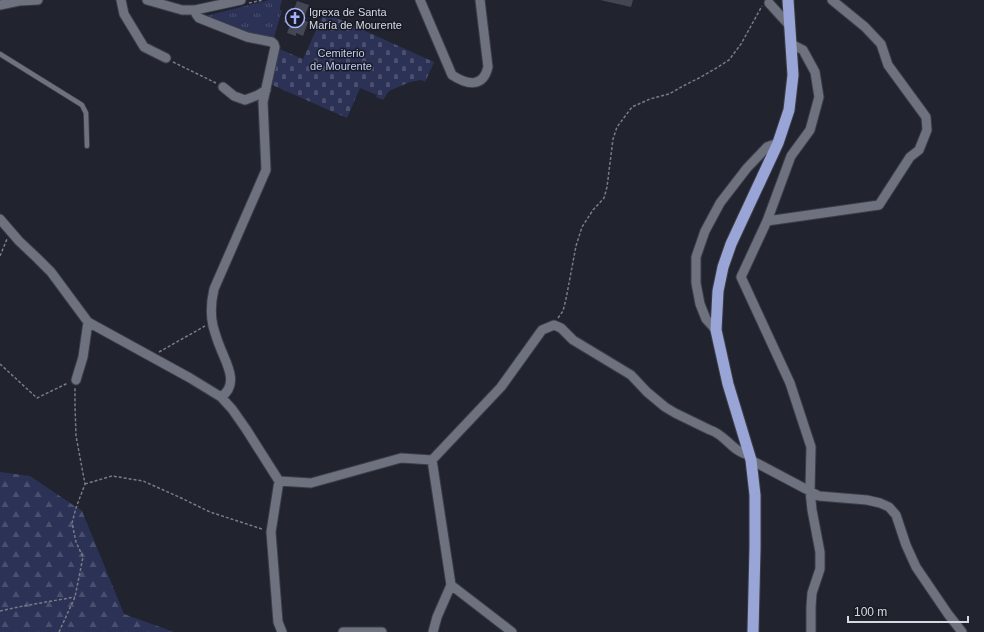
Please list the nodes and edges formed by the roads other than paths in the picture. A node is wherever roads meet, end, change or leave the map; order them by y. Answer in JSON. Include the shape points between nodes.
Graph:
{"nodes":[{"id":1,"x":38,"y":0,"type":"edge"},
{"id":2,"x":121,"y":0,"type":"edge"},
{"id":3,"x":147,"y":0,"type":"edge"},
{"id":4,"x":240,"y":0,"type":"edge"},
{"id":5,"x":420,"y":0,"type":"edge"},
{"id":6,"x":480,"y":0,"type":"edge"},
{"id":7,"x":832,"y":0,"type":"edge"},
{"id":8,"x":788,"y":2,"type":"edge"},
{"id":9,"x":766,"y":3,"type":"edge"},
{"id":10,"x":0,"y":4,"type":"edge"},
{"id":11,"x":195,"y":10,"type":"junction"},
{"id":12,"x":789,"y":25,"type":"junction"},
{"id":13,"x":791,"y":44,"type":"junction"},
{"id":14,"x":0,"y":54,"type":"edge"},
{"id":15,"x":166,"y":58,"type":"road end"},
{"id":16,"x":223,"y":87,"type":"road end"},
{"id":17,"x":266,"y":90,"type":"junction"},
{"id":18,"x":245,"y":100,"type":"junction"},
{"id":19,"x":263,"y":106,"type":"junction"},
{"id":20,"x":778,"y":143,"type":"junction"},
{"id":21,"x":87,"y":146,"type":"dead end"},
{"id":22,"x":0,"y":219,"type":"edge"},
{"id":23,"x":767,"y":221,"type":"junction"},
{"id":24,"x":88,"y":322,"type":"junction"},
{"id":25,"x":716,"y":330,"type":"junction"},
{"id":26,"x":230,"y":378,"type":"junction"},
{"id":27,"x":76,"y":380,"type":"road end"},
{"id":28,"x":221,"y":397,"type":"junction"},
{"id":29,"x":232,"y":409,"type":"junction"},
{"id":30,"x":750,"y":458,"type":"junction"},
{"id":31,"x":432,"y":460,"type":"junction"},
{"id":32,"x":279,"y":481,"type":"junction"},
{"id":33,"x":810,"y":491,"type":"junction"},
{"id":34,"x":451,"y":585,"type":"junction"},
{"id":35,"x":282,"y":632,"type":"edge"},
{"id":36,"x":343,"y":632,"type":"edge"},
{"id":37,"x":382,"y":632,"type":"edge"},
{"id":38,"x":434,"y":632,"type":"edge"},
{"id":39,"x":512,"y":632,"type":"edge"},
{"id":40,"x":753,"y":632,"type":"edge"},
{"id":41,"x":811,"y":632,"type":"edge"},
{"id":42,"x":962,"y":632,"type":"edge"}],
"edges":[{"from":1,"to":10,"type":"street"},
{"from":2,"to":15,"type":"street","via":[[124,14],[144,47]]},
{"from":3,"to":11,"type":"street","via":[[182,10]]},
{"from":4,"to":11,"type":"street"},
{"from":5,"to":6,"type":"street","via":[[452,75],[468,83],[482,79],[488,67]]},
{"from":7,"to":23,"type":"street","via":[[881,44],[888,66],[926,117],[927,130],[919,150],[910,157],[879,205]]},
{"from":8,"to":9,"type":"street"},
{"from":8,"to":12,"type":"highway"},
{"from":9,"to":12,"type":"street"},
{"from":11,"to":17,"type":"street","via":[[199,18],[247,37],[274,44]]},
{"from":12,"to":13,"type":"highway"},
{"from":13,"to":20,"type":"highway","via":[[793,75],[789,110]]},
{"from":13,"to":23,"type":"street","via":[[803,50],[815,72],[819,97],[810,130],[791,156]]},
{"from":14,"to":21,"type":"lane","via":[[82,105],[86,113]]},
{"from":16,"to":18,"type":"street","via":[[234,96]]},
{"from":17,"to":18,"type":"street"},
{"from":17,"to":19,"type":"street"},
{"from":18,"to":19,"type":"street","via":[[256,106]]},
{"from":19,"to":26,"type":"street","via":[[266,170],[214,289],[210,311]]},
{"from":20,"to":25,"type":"highway","via":[[723,268],[718,291]]},
{"from":20,"to":25,"type":"street","via":[[767,147],[720,203],[705,231],[696,257],[696,283],[700,304],[706,320]]},
{"from":22,"to":24,"type":"street","via":[[51,272]]},
{"from":23,"to":33,"type":"street","via":[[741,277],[790,383],[811,447]]},
{"from":24,"to":27,"type":"street","via":[[83,358]]},
{"from":24,"to":28,"type":"street"},
{"from":25,"to":30,"type":"highway","via":[[728,384]]},
{"from":26,"to":28,"type":"street","via":[[230,387]]},
{"from":26,"to":29,"type":"street"},
{"from":28,"to":29,"type":"street"},
{"from":29,"to":32,"type":"street"},
{"from":30,"to":31,"type":"street","via":[[716,432],[665,407],[631,375],[573,340],[554,325],[542,330],[501,387]]},
{"from":30,"to":33,"type":"street"},
{"from":30,"to":40,"type":"highway","via":[[755,495]]},
{"from":31,"to":32,"type":"street","via":[[401,458],[311,483]]},
{"from":31,"to":34,"type":"street"},
{"from":32,"to":35,"type":"street","via":[[270,532],[278,622]]},
{"from":33,"to":41,"type":"street","via":[[820,552],[820,569],[812,593]]},
{"from":33,"to":42,"type":"street","via":[[819,496],[880,502],[889,507],[896,515],[916,567]]},
{"from":34,"to":38,"type":"street","via":[[437,617]]},
{"from":34,"to":39,"type":"street"},
{"from":36,"to":37,"type":"street"}]}
